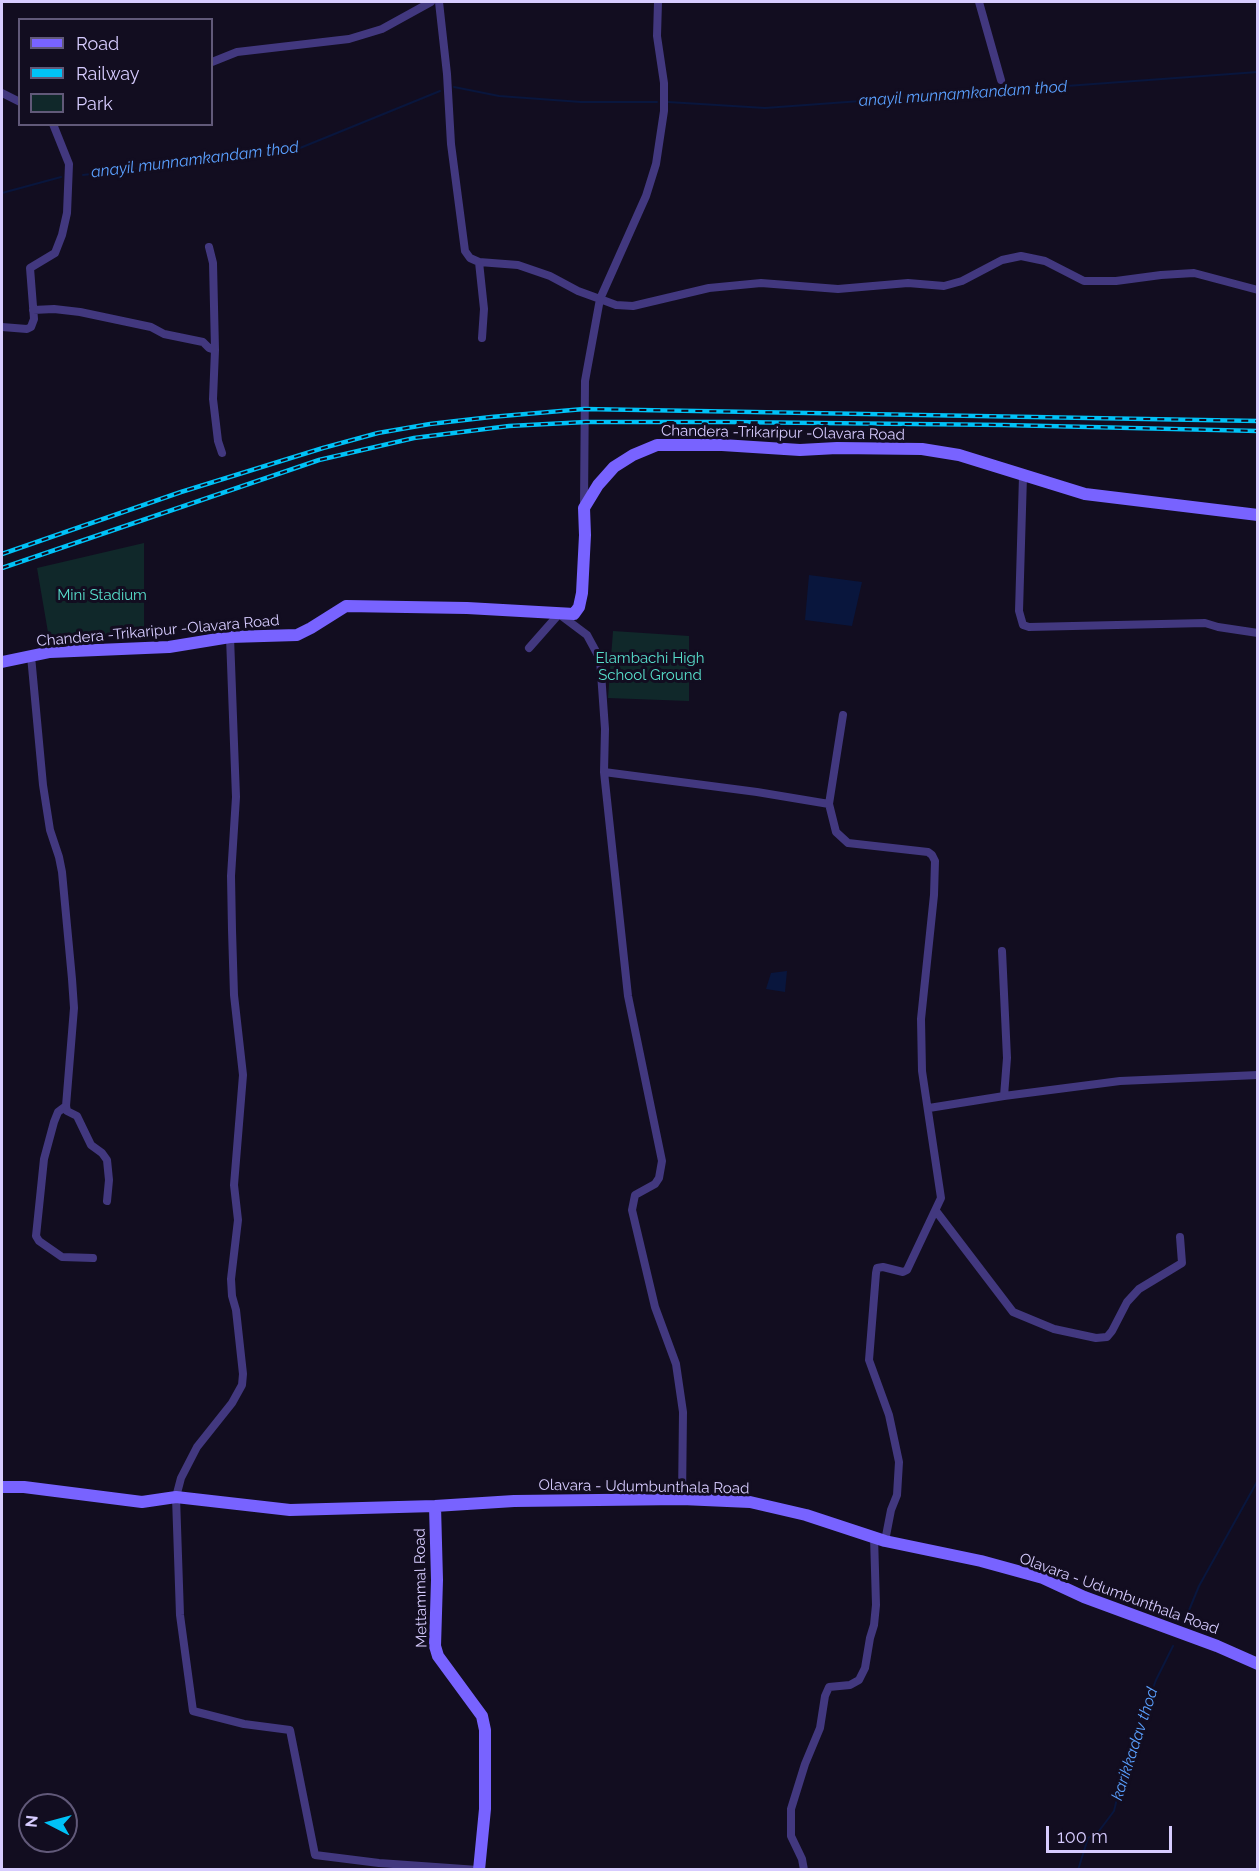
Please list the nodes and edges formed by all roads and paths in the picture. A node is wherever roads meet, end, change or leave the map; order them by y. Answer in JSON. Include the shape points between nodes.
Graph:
{"nodes":[{"id":1,"x":431,"y":2,"type":"edge"},
{"id":2,"x":439,"y":2,"type":"edge"},
{"id":3,"x":658,"y":2,"type":"edge"},
{"id":4,"x":979,"y":2,"type":"edge"},
{"id":5,"x":213,"y":62,"type":"edge"},
{"id":6,"x":1001,"y":80,"type":"dead end"},
{"id":7,"x":2,"y":93,"type":"edge"},
{"id":8,"x":18,"y":101,"type":"edge"},
{"id":9,"x":54,"y":126,"type":"edge"},
{"id":10,"x":210,"y":247,"type":"dead end"},
{"id":11,"x":479,"y":262,"type":"junction"},
{"id":12,"x":1257,"y":290,"type":"edge"},
{"id":13,"x":600,"y":299,"type":"junction"},
{"id":14,"x":33,"y":310,"type":"junction"},
{"id":15,"x":2,"y":327,"type":"edge"},
{"id":16,"x":482,"y":338,"type":"dead end"},
{"id":17,"x":215,"y":350,"type":"junction"},
{"id":18,"x":222,"y":453,"type":"dead end"},
{"id":19,"x":1023,"y":476,"type":"junction"},
{"id":20,"x":584,"y":508,"type":"junction"},
{"id":21,"x":1257,"y":515,"type":"edge"},
{"id":22,"x":559,"y":614,"type":"junction"},
{"id":23,"x":1257,"y":633,"type":"edge"},
{"id":24,"x":230,"y":637,"type":"junction"},
{"id":25,"x":529,"y":648,"type":"dead end"},
{"id":26,"x":31,"y":656,"type":"junction"},
{"id":27,"x":2,"y":662,"type":"edge"},
{"id":28,"x":843,"y":715,"type":"dead end"},
{"id":29,"x":604,"y":772,"type":"junction"},
{"id":30,"x":829,"y":804,"type":"junction"},
{"id":31,"x":1002,"y":951,"type":"dead end"},
{"id":32,"x":1257,"y":1075,"type":"edge"},
{"id":33,"x":1004,"y":1096,"type":"junction"},
{"id":34,"x":66,"y":1106,"type":"junction"},
{"id":35,"x":929,"y":1108,"type":"junction"},
{"id":36,"x":107,"y":1200,"type":"dead end"},
{"id":37,"x":936,"y":1211,"type":"junction"},
{"id":38,"x":1180,"y":1237,"type":"dead end"},
{"id":39,"x":93,"y":1258,"type":"dead end"},
{"id":40,"x":2,"y":1488,"type":"edge"},
{"id":41,"x":176,"y":1497,"type":"junction"},
{"id":42,"x":682,"y":1500,"type":"junction"},
{"id":43,"x":435,"y":1506,"type":"junction"},
{"id":44,"x":879,"y":1539,"type":"junction"},
{"id":45,"x":1257,"y":1664,"type":"edge"},
{"id":46,"x":479,"y":1869,"type":"edge"},
{"id":47,"x":804,"y":1869,"type":"edge"}],
"edges":[{"from":1,"to":5,"type":"street","via":[[382,29],[349,39],[237,52]]},
{"from":2,"to":11,"type":"street","via":[[450,144],[465,251]]},
{"from":3,"to":13,"type":"street","via":[[664,111],[656,164]]},
{"from":4,"to":6,"type":"street"},
{"from":7,"to":8,"type":"street"},
{"from":9,"to":14,"type":"street","via":[[69,164],[67,213],[55,253],[30,268]]},
{"from":10,"to":17,"type":"street"},
{"from":11,"to":13,"type":"street","via":[[518,265]]},
{"from":11,"to":16,"type":"street","via":[[484,309]]},
{"from":12,"to":13,"type":"street","via":[[1194,273],[1116,282],[1084,281],[1045,261],[1021,256],[1002,260],[944,286],[908,283],[838,289],[761,283],[710,288],[633,306]]},
{"from":13,"to":20,"type":"street","via":[[585,381]]},
{"from":14,"to":15,"type":"street","via":[[31,327]]},
{"from":14,"to":17,"type":"street","via":[[80,312],[151,327],[164,334],[203,342]]},
{"from":17,"to":18,"type":"street","via":[[213,399]]},
{"from":19,"to":20,"type":"main road","name":"Chandera -Trikaripur -Olavara Road","via":[[959,455],[922,449],[657,445],[614,467]]},
{"from":19,"to":21,"type":"main road","name":"Chandera -Trikaripur -Olavara Road","via":[[1085,494]]},
{"from":19,"to":23,"type":"street","via":[[1019,611],[1023,625],[1205,623]]},
{"from":20,"to":22,"type":"main road","via":[[579,607],[574,614]]},
{"from":22,"to":24,"type":"main road","name":"Chandera -Trikaripur -Olavara Road","via":[[457,607],[346,606],[297,635]]},
{"from":22,"to":25,"type":"street"},
{"from":22,"to":29,"type":"street","via":[[587,635],[600,659]]},
{"from":24,"to":26,"type":"main road","name":"Chandera -Trikaripur -Olavara Road","via":[[170,647]]},
{"from":24,"to":41,"type":"street","via":[[236,787],[232,930],[243,1075],[234,1185],[238,1220],[231,1296],[236,1310],[242,1385],[197,1447]]},
{"from":26,"to":27,"type":"main road","name":"Chandera -Trikaripur -Olavara Road"},
{"from":26,"to":34,"type":"street","via":[[43,785],[59,857],[72,980],[74,1008]]},
{"from":28,"to":30,"type":"street"},
{"from":29,"to":30,"type":"street"},
{"from":29,"to":42,"type":"street","via":[[628,996],[662,1161],[659,1178],[635,1195],[632,1210],[655,1307],[676,1364],[683,1412]]},
{"from":30,"to":35,"type":"street","via":[[836,832],[848,843],[928,852],[935,861],[921,1019],[922,1071]]},
{"from":31,"to":33,"type":"street","via":[[1007,1058]]},
{"from":32,"to":33,"type":"street","via":[[1120,1082]]},
{"from":33,"to":35,"type":"street"},
{"from":34,"to":36,"type":"street","via":[[67,1111],[77,1116],[91,1145],[107,1160]]},
{"from":34,"to":39,"type":"street","via":[[58,1112],[44,1159],[36,1236],[62,1257]]},
{"from":35,"to":37,"type":"street","via":[[941,1198]]},
{"from":37,"to":38,"type":"street","via":[[1013,1312],[1053,1329],[1096,1338],[1107,1337],[1139,1289],[1182,1263]]},
{"from":37,"to":44,"type":"street","via":[[907,1270],[883,1267],[877,1268],[876,1273],[869,1360],[889,1415],[899,1462],[897,1495]]},
{"from":40,"to":41,"type":"main road","name":"Olavara - Udumbunthala Road","via":[[24,1487],[142,1502]]},
{"from":41,"to":43,"type":"main road","name":"Olavara - Udumbunthala Road","via":[[290,1510]]},
{"from":41,"to":46,"type":"street","via":[[180,1615],[193,1712],[290,1730],[315,1855]]},
{"from":42,"to":43,"type":"main road","name":"Olavara - Udumbunthala Road","via":[[514,1501]]},
{"from":42,"to":44,"type":"main road","name":"Olavara - Udumbunthala Road","via":[[771,1506]]},
{"from":43,"to":46,"type":"main road","name":"Mettammal Road","via":[[435,1646],[438,1656],[482,1716],[485,1730],[485,1809]]},
{"from":44,"to":45,"type":"main road","name":"Olavara - Udumbunthala Road","via":[[1042,1578]]},
{"from":44,"to":47,"type":"street","via":[[874,1625],[865,1668],[859,1680],[850,1685],[829,1687],[820,1728],[791,1809],[791,1836]]}]}
